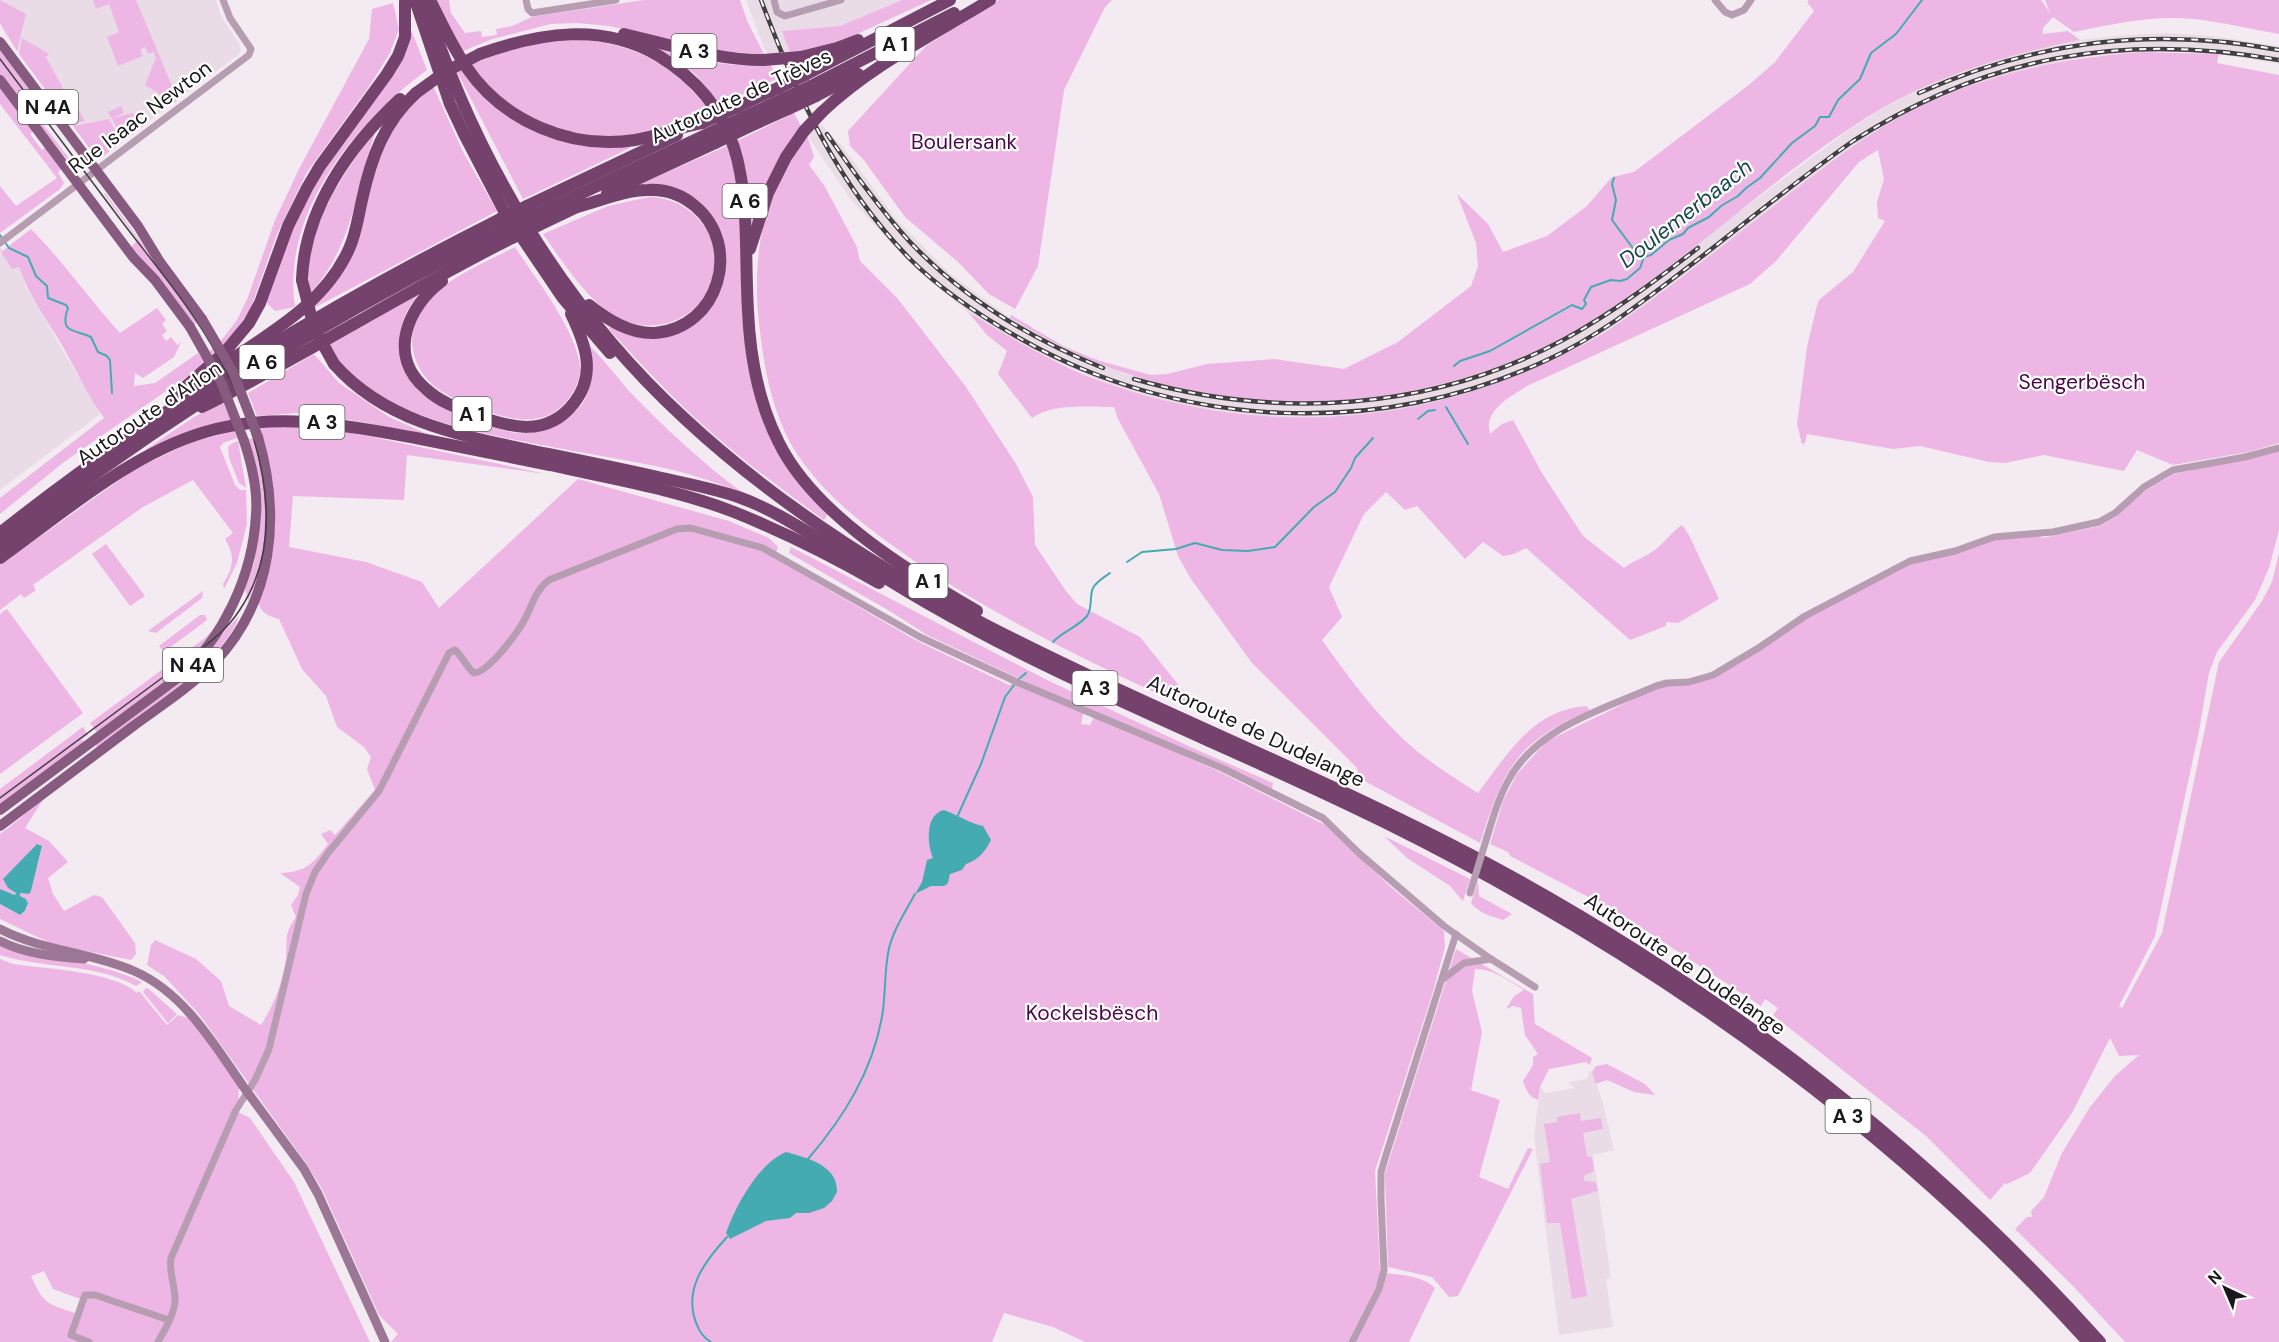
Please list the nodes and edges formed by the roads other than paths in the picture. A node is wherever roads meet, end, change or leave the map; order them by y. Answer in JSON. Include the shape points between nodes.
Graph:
{"nodes":[{"id":1,"x":223,"y":0,"type":"edge"},
{"id":2,"x":424,"y":0,"type":"edge"},
{"id":3,"x":430,"y":0,"type":"edge"},
{"id":4,"x":526,"y":0,"type":"edge"},
{"id":5,"x":616,"y":0,"type":"edge"},
{"id":6,"x":774,"y":0,"type":"edge"},
{"id":7,"x":842,"y":0,"type":"edge"},
{"id":8,"x":950,"y":0,"type":"edge"},
{"id":9,"x":977,"y":0,"type":"edge"},
{"id":10,"x":990,"y":0,"type":"edge"},
{"id":11,"x":1715,"y":0,"type":"edge"},
{"id":12,"x":1751,"y":0,"type":"edge"},
{"id":13,"x":408,"y":1,"type":"edge"},
{"id":14,"x":921,"y":16,"type":"junction"},
{"id":15,"x":0,"y":42,"type":"edge"},
{"id":16,"x":920,"y":42,"type":"junction"},
{"id":17,"x":478,"y":52,"type":"junction"},
{"id":18,"x":0,"y":80,"type":"edge"},
{"id":19,"x":811,"y":85,"type":"junction"},
{"id":20,"x":415,"y":90,"type":"junction"},
{"id":21,"x":783,"y":99,"type":"junction"},
{"id":22,"x":743,"y":117,"type":"junction"},
{"id":23,"x":709,"y":133,"type":"junction"},
{"id":24,"x":96,"y":171,"type":"junction"},
{"id":25,"x":78,"y":184,"type":"junction"},
{"id":26,"x":577,"y":207,"type":"junction"},
{"id":27,"x":533,"y":216,"type":"junction"},
{"id":28,"x":515,"y":218,"type":"joint"},
{"id":29,"x":506,"y":229,"type":"junction"},
{"id":30,"x":0,"y":243,"type":"edge"},
{"id":31,"x":479,"y":255,"type":"junction"},
{"id":32,"x":747,"y":255,"type":"junction"},
{"id":33,"x":567,"y":294,"type":"junction"},
{"id":34,"x":171,"y":400,"type":"junction"},
{"id":35,"x":2279,"y":448,"type":"edge"},
{"id":36,"x":58,"y":488,"type":"junction"},
{"id":37,"x":34,"y":519,"type":"junction"},
{"id":38,"x":0,"y":533,"type":"edge"},
{"id":39,"x":0,"y":545,"type":"edge"},
{"id":40,"x":0,"y":558,"type":"edge"},
{"id":41,"x":861,"y":563,"type":"junction"},
{"id":42,"x":927,"y":603,"type":"junction"},
{"id":43,"x":1009,"y":636,"type":"junction"},
{"id":44,"x":0,"y":810,"type":"edge"},
{"id":45,"x":0,"y":826,"type":"edge"},
{"id":46,"x":1470,"y":892,"type":"dead end"},
{"id":47,"x":0,"y":929,"type":"edge"},
{"id":48,"x":1456,"y":934,"type":"junction"},
{"id":49,"x":0,"y":941,"type":"edge"},
{"id":50,"x":1491,"y":959,"type":"junction"},
{"id":51,"x":98,"y":960,"type":"junction"},
{"id":52,"x":1441,"y":981,"type":"junction"},
{"id":53,"x":1535,"y":987,"type":"dead end"},
{"id":54,"x":247,"y":1090,"type":"junction"},
{"id":55,"x":169,"y":1320,"type":"junction"},
{"id":56,"x":89,"y":1342,"type":"edge"},
{"id":57,"x":158,"y":1342,"type":"edge"},
{"id":58,"x":385,"y":1342,"type":"edge"},
{"id":59,"x":1352,"y":1342,"type":"edge"},
{"id":60,"x":2088,"y":1342,"type":"edge"},
{"id":61,"x":2100,"y":1342,"type":"edge"}],
"edges":[{"from":1,"to":24,"type":"street","name":"Rue Isaac Newton","via":[[251,49],[249,55]]},
{"from":2,"to":33,"type":"highway","name":"Autoroute de Dudelange","number":"A 3","via":[[452,80],[491,163]]},
{"from":3,"to":23,"type":"highway","via":[[468,70],[496,101],[529,123],[558,135],[603,142],[635,140],[681,127]]},
{"from":4,"to":5,"type":"street","via":[[532,13]]},
{"from":6,"to":7,"type":"street","via":[[777,12],[785,16]]},
{"from":8,"to":14,"type":"highway","name":"Autoroute de Trèves","number":"A 1"},
{"from":9,"to":19,"type":"highway","name":"Autoroute de Trèves","number":"A 1"},
{"from":10,"to":16,"type":"highway","number":"A 1"},
{"from":11,"to":12,"type":"street","via":[[1732,15],[1744,10]]},
{"from":13,"to":33,"type":"highway","name":"Autoroute de Dudelange","number":"A 3","via":[[464,134],[504,211]]},
{"from":13,"to":34,"type":"highway","number":"A 6","via":[[405,37],[398,56],[307,188],[249,323],[225,352]]},
{"from":14,"to":17,"type":"highway","number":"A 3","bridge":true,"via":[[837,48],[801,57],[741,60],[591,28],[526,33]]},
{"from":14,"to":19,"type":"highway","name":"Autoroute de Trèves","number":"A 1"},
{"from":15,"to":24,"type":"main road","number":"N 4A"},
{"from":16,"to":19,"type":"highway","number":"A 1"},
{"from":16,"to":32,"type":"highway","number":"A 1","bridge":true,"via":[[849,88],[804,131],[768,193]]},
{"from":17,"to":20,"type":"highway","number":"A 3","via":[[443,66]]},
{"from":17,"to":32,"type":"highway","number":"A 6","via":[[529,38],[581,33],[630,43],[674,66],[708,99],[734,147],[744,193]]},
{"from":18,"to":25,"type":"main road","number":"N 4A"},
{"from":19,"to":21,"type":"highway","number":"A 1","bridge":true},
{"from":19,"to":21,"type":"highway","name":"Autoroute de Trèves","number":"A 1","bridge":true},
{"from":20,"to":34,"type":"highway","number":"A 6","via":[[380,139],[350,248],[334,277],[300,311]]},
{"from":20,"to":41,"type":"highway","number":"A 3","bridge":true,"via":[[372,128],[353,151],[323,197],[305,246],[302,280],[312,322],[344,376],[374,399],[422,423],[456,434],[742,498]]},
{"from":21,"to":22,"type":"highway","number":"A 1"},
{"from":21,"to":22,"type":"highway","name":"Autoroute de Trèves","number":"A 1"},
{"from":22,"to":23,"type":"highway","number":"A 1","bridge":true},
{"from":22,"to":23,"type":"highway","name":"Autoroute de Trèves","number":"A 1","bridge":true},
{"from":23,"to":26,"type":"highway","number":"A 1"},
{"from":23,"to":27,"type":"highway","name":"Autoroute de Trèves","number":"A 1"},
{"from":24,"to":25,"type":"street","name":"Rue Isaac Newton"},
{"from":24,"to":45,"type":"main road","number":"N 4A","bridge":true,"via":[[202,319],[233,372],[258,436],[269,479],[271,534],[260,585],[248,616],[202,674]]},
{"from":25,"to":30,"type":"street","name":"Rue Isaac Newton"},
{"from":25,"to":44,"type":"main road","number":"N 4A","bridge":true,"via":[[190,327],[221,382],[251,463],[256,491],[255,532],[249,560],[225,620],[193,664]]},
{"from":26,"to":27,"type":"highway","number":"A 1"},
{"from":26,"to":33,"type":"highway","number":"A 3","via":[[647,189],[679,196],[711,224],[722,258],[717,286],[709,302],[697,316],[668,331],[654,333],[627,328]]},
{"from":27,"to":28,"type":"highway","name":"Autoroute de Trèves","number":"A 1","bridge":true},
{"from":27,"to":29,"type":"highway","number":"A 1","bridge":true},
{"from":28,"to":29,"type":"highway","name":"Autoroute d'Arlon","number":"A 6","bridge":true},
{"from":29,"to":31,"type":"highway","number":"A 1"},
{"from":29,"to":36,"type":"highway","name":"Autoroute d'Arlon","number":"A 6","via":[[360,292],[251,357]]},
{"from":29,"to":37,"type":"highway","name":"Autoroute d'Arlon","number":"A 6","via":[[377,296],[257,365],[148,435]]},
{"from":31,"to":33,"type":"highway","number":"A 1","via":[[429,291],[408,322],[405,348],[412,372],[438,398],[513,427],[540,426],[565,412],[583,390],[588,364]]},
{"from":31,"to":37,"type":"highway","via":[[200,409]]},
{"from":32,"to":43,"type":"highway","number":"A 1","via":[[750,336],[760,395],[792,465],[814,493],[848,524],[914,571],[996,621]]},
{"from":33,"to":41,"type":"highway","name":"Autoroute de Dudelange","number":"A 3","via":[[628,374],[715,457]]},
{"from":33,"to":43,"type":"highway","name":"Autoroute de Dudelange","number":"A 3","via":[[681,416],[744,471],[866,556]]},
{"from":34,"to":36,"type":"highway","number":"A 6","via":[[78,465]]},
{"from":35,"to":46,"type":"street","bridge":true,"via":[[2173,470],[2099,522],[2053,532],[1994,537],[1955,552],[1910,561],[1805,616],[1713,675],[1656,686],[1557,730],[1524,757],[1509,779]]},
{"from":36,"to":38,"type":"highway","name":"Autoroute d'Arlon","number":"A 6"},
{"from":37,"to":39,"type":"highway","name":"Autoroute d'Arlon","number":"A 6"},
{"from":40,"to":42,"type":"highway","number":"A 3","via":[[128,468],[180,441],[256,422],[310,421],[495,453],[675,494],[733,512],[792,537],[907,599]]},
{"from":41,"to":42,"type":"highway","name":"Autoroute de Dudelange","number":"A 3"},
{"from":42,"to":60,"type":"highway","name":"Autoroute de Dudelange","number":"A 3","via":[[1068,675],[1468,864],[1624,954],[1762,1048],[1871,1135],[1982,1234]]},
{"from":43,"to":61,"type":"highway","name":"Autoroute de Dudelange","number":"A 3","via":[[1435,837],[1550,898],[1638,952],[1743,1022],[1894,1141],[1991,1229]]},
{"from":47,"to":51,"type":"main road"},
{"from":48,"to":50,"type":"street"},
{"from":48,"to":52,"type":"street"},
{"from":48,"to":54,"type":"street","via":[[1323,818],[1222,768],[920,637],[763,548],[691,528],[677,529],[549,580],[540,587],[523,624],[480,673],[469,669],[455,650],[449,653],[380,792],[315,872],[306,894],[274,1034]]},
{"from":49,"to":51,"type":"main road","via":[[21,950]]},
{"from":50,"to":52,"type":"street","via":[[1464,963]]},
{"from":50,"to":53,"type":"street"},
{"from":51,"to":54,"type":"main road","via":[[147,977],[182,1006]]},
{"from":52,"to":59,"type":"street","via":[[1382,1172],[1384,1270],[1379,1289]]},
{"from":54,"to":55,"type":"street","via":[[171,1258],[169,1270],[175,1296]]},
{"from":54,"to":58,"type":"main road","via":[[318,1194]]},
{"from":55,"to":56,"type":"street","via":[[85,1295],[71,1335]]},
{"from":55,"to":57,"type":"street"}]}
